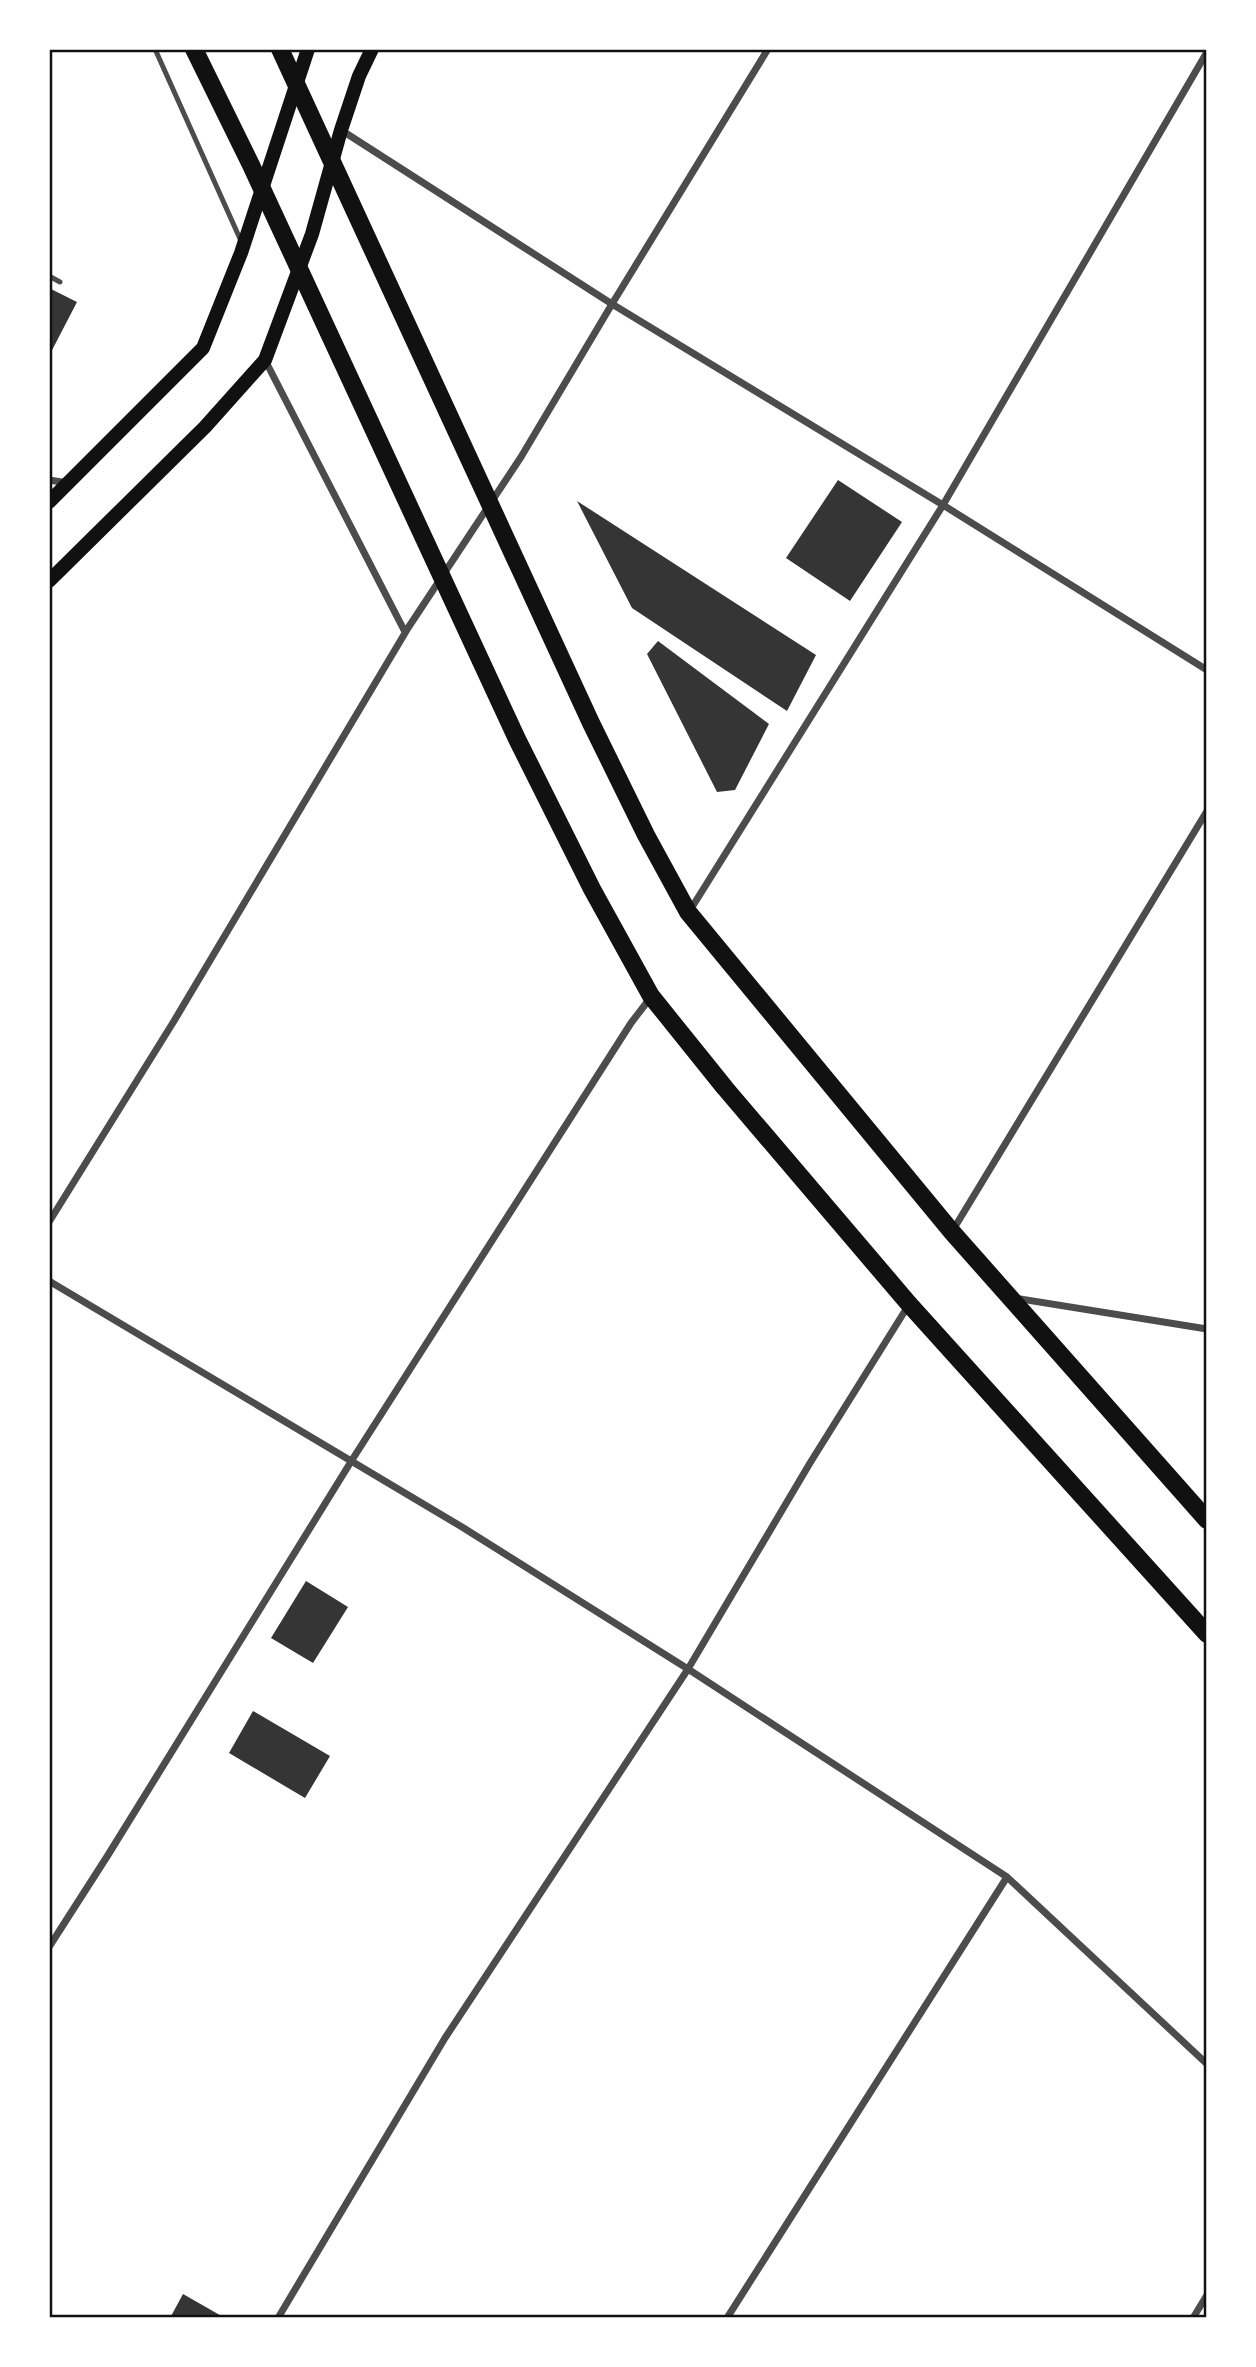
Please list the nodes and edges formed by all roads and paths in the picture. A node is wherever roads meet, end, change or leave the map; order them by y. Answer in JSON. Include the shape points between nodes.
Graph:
{"nodes":[{"id":1,"x":155,"y":49,"type":"edge"},
{"id":2,"x":194,"y":49,"type":"edge"},
{"id":3,"x":280,"y":49,"type":"edge"},
{"id":4,"x":308,"y":49,"type":"edge"},
{"id":5,"x":372,"y":49,"type":"edge"},
{"id":6,"x":768,"y":49,"type":"edge"},
{"id":7,"x":1207,"y":52,"type":"edge"},
{"id":8,"x":341,"y":130,"type":"junction"},
{"id":9,"x":243,"y":246,"type":"junction"},
{"id":10,"x":49,"y":276,"type":"edge"},
{"id":11,"x":60,"y":282,"type":"dead end"},
{"id":12,"x":612,"y":304,"type":"junction"},
{"id":13,"x":265,"y":360,"type":"junction"},
{"id":14,"x":49,"y":480,"type":"edge"},
{"id":15,"x":69,"y":483,"type":"junction"},
{"id":16,"x":49,"y":502,"type":"edge"},
{"id":17,"x":943,"y":505,"type":"junction"},
{"id":18,"x":49,"y":581,"type":"edge"},
{"id":19,"x":405,"y":632,"type":"junction"},
{"id":20,"x":1207,"y":670,"type":"edge"},
{"id":21,"x":1207,"y":811,"type":"edge"},
{"id":22,"x":688,"y":912,"type":"junction"},
{"id":23,"x":651,"y":996,"type":"junction"},
{"id":24,"x":49,"y":1222,"type":"edge"},
{"id":25,"x":952,"y":1232,"type":"junction"},
{"id":26,"x":49,"y":1280,"type":"edge"},
{"id":27,"x":1008,"y":1297,"type":"junction"},
{"id":28,"x":909,"y":1304,"type":"junction"},
{"id":29,"x":1207,"y":1329,"type":"edge"},
{"id":30,"x":352,"y":1460,"type":"junction"},
{"id":31,"x":1207,"y":1520,"type":"edge"},
{"id":32,"x":1207,"y":1633,"type":"edge"},
{"id":33,"x":688,"y":1669,"type":"junction"},
{"id":34,"x":1007,"y":1877,"type":"junction"},
{"id":35,"x":49,"y":1947,"type":"edge"},
{"id":36,"x":1207,"y":2064,"type":"edge"},
{"id":37,"x":1207,"y":2295,"type":"edge"},
{"id":38,"x":278,"y":2318,"type":"edge"},
{"id":39,"x":727,"y":2318,"type":"edge"},
{"id":40,"x":1193,"y":2318,"type":"edge"}],
"edges":[{"from":1,"to":9,"type":"lane"},
{"from":2,"to":23,"type":"main road","via":[[517,739]]},
{"from":3,"to":22,"type":"main road","via":[[591,723]]},
{"from":4,"to":9,"type":"main road"},
{"from":5,"to":8,"type":"main road"},
{"from":6,"to":12,"type":"street"},
{"from":7,"to":17,"type":"street"},
{"from":8,"to":12,"type":"street"},
{"from":8,"to":13,"type":"main road","via":[[312,234]]},
{"from":9,"to":15,"type":"main road","via":[[203,348]]},
{"from":10,"to":11,"type":"lane"},
{"from":12,"to":17,"type":"street"},
{"from":12,"to":19,"type":"street","via":[[526,449]]},
{"from":13,"to":18,"type":"main road","via":[[205,427]]},
{"from":13,"to":19,"type":"street"},
{"from":14,"to":15,"type":"street"},
{"from":15,"to":16,"type":"main road"},
{"from":17,"to":20,"type":"street"},
{"from":17,"to":22,"type":"street"},
{"from":19,"to":24,"type":"street"},
{"from":21,"to":25,"type":"street"},
{"from":22,"to":25,"type":"main road"},
{"from":23,"to":28,"type":"main road"},
{"from":23,"to":30,"type":"street"},
{"from":25,"to":27,"type":"main road"},
{"from":26,"to":30,"type":"street"},
{"from":27,"to":29,"type":"street"},
{"from":27,"to":31,"type":"main road"},
{"from":28,"to":32,"type":"main road"},
{"from":28,"to":33,"type":"street"},
{"from":30,"to":33,"type":"street"},
{"from":30,"to":35,"type":"street"},
{"from":33,"to":34,"type":"street"},
{"from":33,"to":38,"type":"street","via":[[445,2038]]},
{"from":34,"to":36,"type":"street"},
{"from":34,"to":39,"type":"street"},
{"from":37,"to":40,"type":"street"}]}
